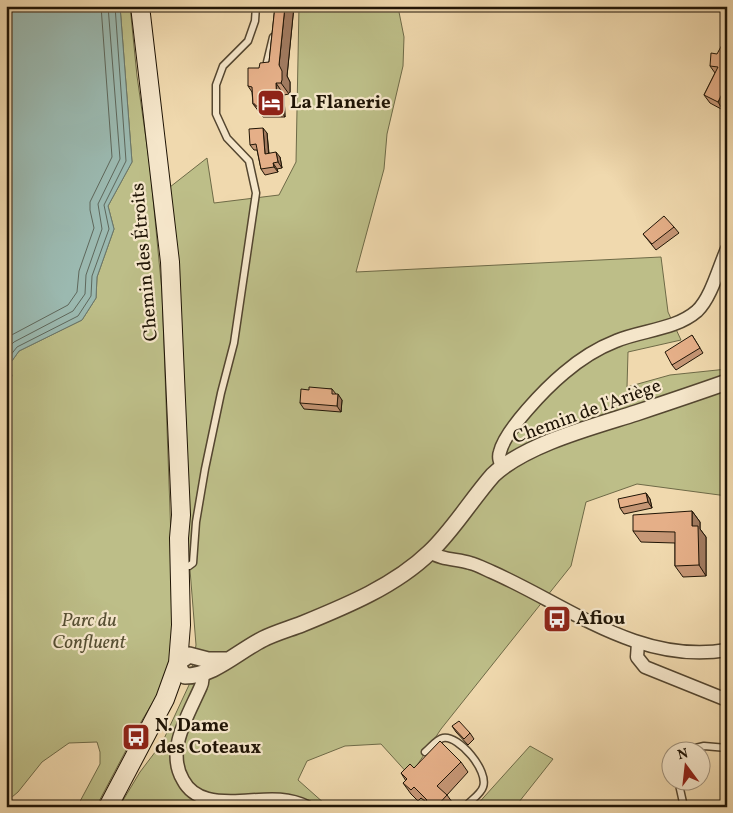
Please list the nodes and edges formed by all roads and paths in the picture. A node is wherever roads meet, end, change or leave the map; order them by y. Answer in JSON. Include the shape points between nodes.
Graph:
{"nodes":[{"id":1,"x":140,"y":6,"type":"edge"},
{"id":2,"x":256,"y":6,"type":"edge"},
{"id":3,"x":275,"y":26,"type":"edge"},
{"id":4,"x":267,"y":62,"type":"edge"},
{"id":5,"x":727,"y":250,"type":"edge"},
{"id":6,"x":727,"y":382,"type":"edge"},
{"id":7,"x":502,"y":467,"type":"junction"},
{"id":8,"x":430,"y":552,"type":"junction"},
{"id":9,"x":183,"y":567,"type":"junction"},
{"id":10,"x":638,"y":643,"type":"junction"},
{"id":11,"x":727,"y":650,"type":"edge"},
{"id":12,"x":184,"y":664,"type":"junction"},
{"id":13,"x":206,"y":667,"type":"junction"},
{"id":14,"x":727,"y":700,"type":"edge"},
{"id":15,"x":710,"y":747,"type":"edge"},
{"id":16,"x":727,"y":748,"type":"edge"},
{"id":17,"x":425,"y":752,"type":"dead end"},
{"id":18,"x":680,"y":790,"type":"edge"},
{"id":19,"x":108,"y":807,"type":"edge"},
{"id":20,"x":307,"y":807,"type":"edge"},
{"id":21,"x":465,"y":807,"type":"edge"},
{"id":22,"x":684,"y":807,"type":"edge"}],
"edges":[{"from":1,"to":9,"type":"main road","name":"Chemin des Étroits","via":[[169,254]]},
{"from":2,"to":9,"type":"lane","via":[[248,40],[222,66],[216,85],[216,114],[227,138],[249,160],[256,193],[234,344],[205,469],[193,563]]},
{"from":3,"to":4,"type":"lane"},
{"from":5,"to":7,"type":"street","via":[[706,300],[688,318],[616,341],[564,373],[507,438],[500,452]]},
{"from":6,"to":7,"type":"street","name":"Chemin de l'Ariège","via":[[547,443]]},
{"from":7,"to":8,"type":"street","name":"Chemin de l'Ariège"},
{"from":8,"to":10,"type":"street","via":[[494,573],[562,609]]},
{"from":8,"to":13,"type":"street","name":"Chemin de l'Ariège","via":[[412,568],[369,594],[265,638],[214,669]]},
{"from":9,"to":12,"type":"main road","name":"Chemin des Étroits","via":[[191,618]]},
{"from":10,"to":11,"type":"street","via":[[673,650]]},
{"from":10,"to":14,"type":"street","via":[[637,657],[645,667]]},
{"from":12,"to":13,"type":"street","name":"Chemin de l'Ariège"},
{"from":12,"to":13,"type":"street"},
{"from":12,"to":19,"type":"main road","name":"Chemin des Étroits","via":[[178,694]]},
{"from":13,"to":20,"type":"street","via":[[203,683],[185,720],[177,752],[176,764],[185,784],[205,798],[223,801],[283,799]]},
{"from":15,"to":16,"type":"lane"},
{"from":17,"to":21,"type":"lane","via":[[440,738],[450,738],[475,760],[482,772],[483,789]]},
{"from":18,"to":22,"type":"lane"}]}
